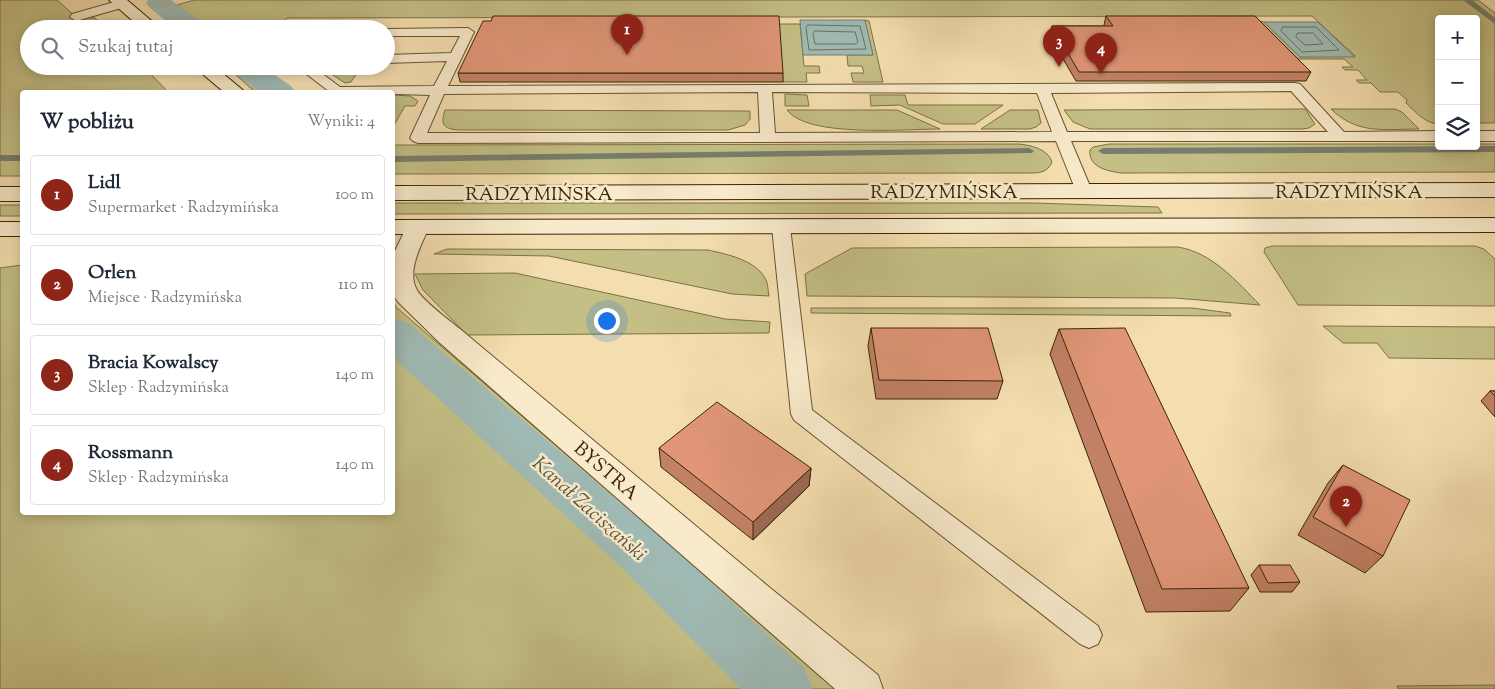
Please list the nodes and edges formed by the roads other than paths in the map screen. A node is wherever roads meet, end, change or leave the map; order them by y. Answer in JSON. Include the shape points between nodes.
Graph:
{"nodes":[{"id":1,"x":119,"y":1,"type":"edge"},
{"id":2,"x":76,"y":17,"type":"dead end"},
{"id":3,"x":143,"y":20,"type":"edge"},
{"id":4,"x":395,"y":32,"type":"edge"},
{"id":5,"x":456,"y":57,"type":"junction"},
{"id":6,"x":395,"y":59,"type":"edge"},
{"id":7,"x":213,"y":75,"type":"edge"},
{"id":8,"x":316,"y":75,"type":"edge"},
{"id":9,"x":765,"y":88,"type":"junction"},
{"id":10,"x":1042,"y":89,"type":"junction"},
{"id":11,"x":232,"y":90,"type":"edge"},
{"id":12,"x":336,"y":90,"type":"edge"},
{"id":13,"x":395,"y":90,"type":"edge"},
{"id":14,"x":440,"y":90,"type":"junction"},
{"id":15,"x":1340,"y":136,"type":"junction"},
{"id":16,"x":1435,"y":136,"type":"edge"},
{"id":17,"x":1480,"y":136,"type":"edge"},
{"id":18,"x":1495,"y":136,"type":"edge"},
{"id":19,"x":768,"y":137,"type":"junction"},
{"id":20,"x":1063,"y":137,"type":"junction"},
{"id":21,"x":1084,"y":190,"type":"junction"},
{"id":22,"x":1495,"y":190,"type":"edge"},
{"id":23,"x":395,"y":193,"type":"edge"},
{"id":24,"x":0,"y":194,"type":"edge"},
{"id":25,"x":20,"y":194,"type":"edge"},
{"id":26,"x":1495,"y":225,"type":"edge"},
{"id":27,"x":395,"y":227,"type":"edge"},
{"id":28,"x":417,"y":227,"type":"junction"},
{"id":29,"x":780,"y":227,"type":"junction"},
{"id":30,"x":0,"y":229,"type":"edge"},
{"id":31,"x":20,"y":229,"type":"edge"},
{"id":32,"x":1089,"y":635,"type":"dead end"},
{"id":33,"x":864,"y":689,"type":"edge"}],
"edges":[{"from":1,"to":2,"type":"lane"},
{"from":1,"to":3,"type":"main road"},
{"from":4,"to":5,"type":"lane","via":[[468,32]]},
{"from":5,"to":6,"type":"lane"},
{"from":5,"to":14,"type":"lane"},
{"from":7,"to":11,"type":"main road"},
{"from":8,"to":12,"type":"lane"},
{"from":9,"to":10,"type":"lane"},
{"from":9,"to":14,"type":"lane"},
{"from":9,"to":19,"type":"lane"},
{"from":10,"to":15,"type":"lane","via":[[1295,87]]},
{"from":10,"to":20,"type":"lane"},
{"from":13,"to":14,"type":"lane"},
{"from":14,"to":19,"type":"lane","via":[[418,138]]},
{"from":15,"to":16,"type":"lane"},
{"from":15,"to":20,"type":"lane"},
{"from":17,"to":18,"type":"lane"},
{"from":19,"to":20,"type":"lane"},
{"from":20,"to":21,"type":"lane"},
{"from":21,"to":22,"type":"main road","name":"RADZYMIŃSKA"},
{"from":21,"to":23,"type":"main road","name":"RADZYMIŃSKA"},
{"from":24,"to":25,"type":"main road"},
{"from":26,"to":29,"type":"main road","name":"RADZYMIŃSKA"},
{"from":27,"to":28,"type":"main road","name":"RADZYMIŃSKA"},
{"from":28,"to":29,"type":"main road","name":"RADZYMIŃSKA"},
{"from":28,"to":33,"type":"main road","name":"BYSTRA","via":[[401,270],[407,296]]},
{"from":29,"to":32,"type":"lane","via":[[802,414]]},
{"from":30,"to":31,"type":"main road"}]}
